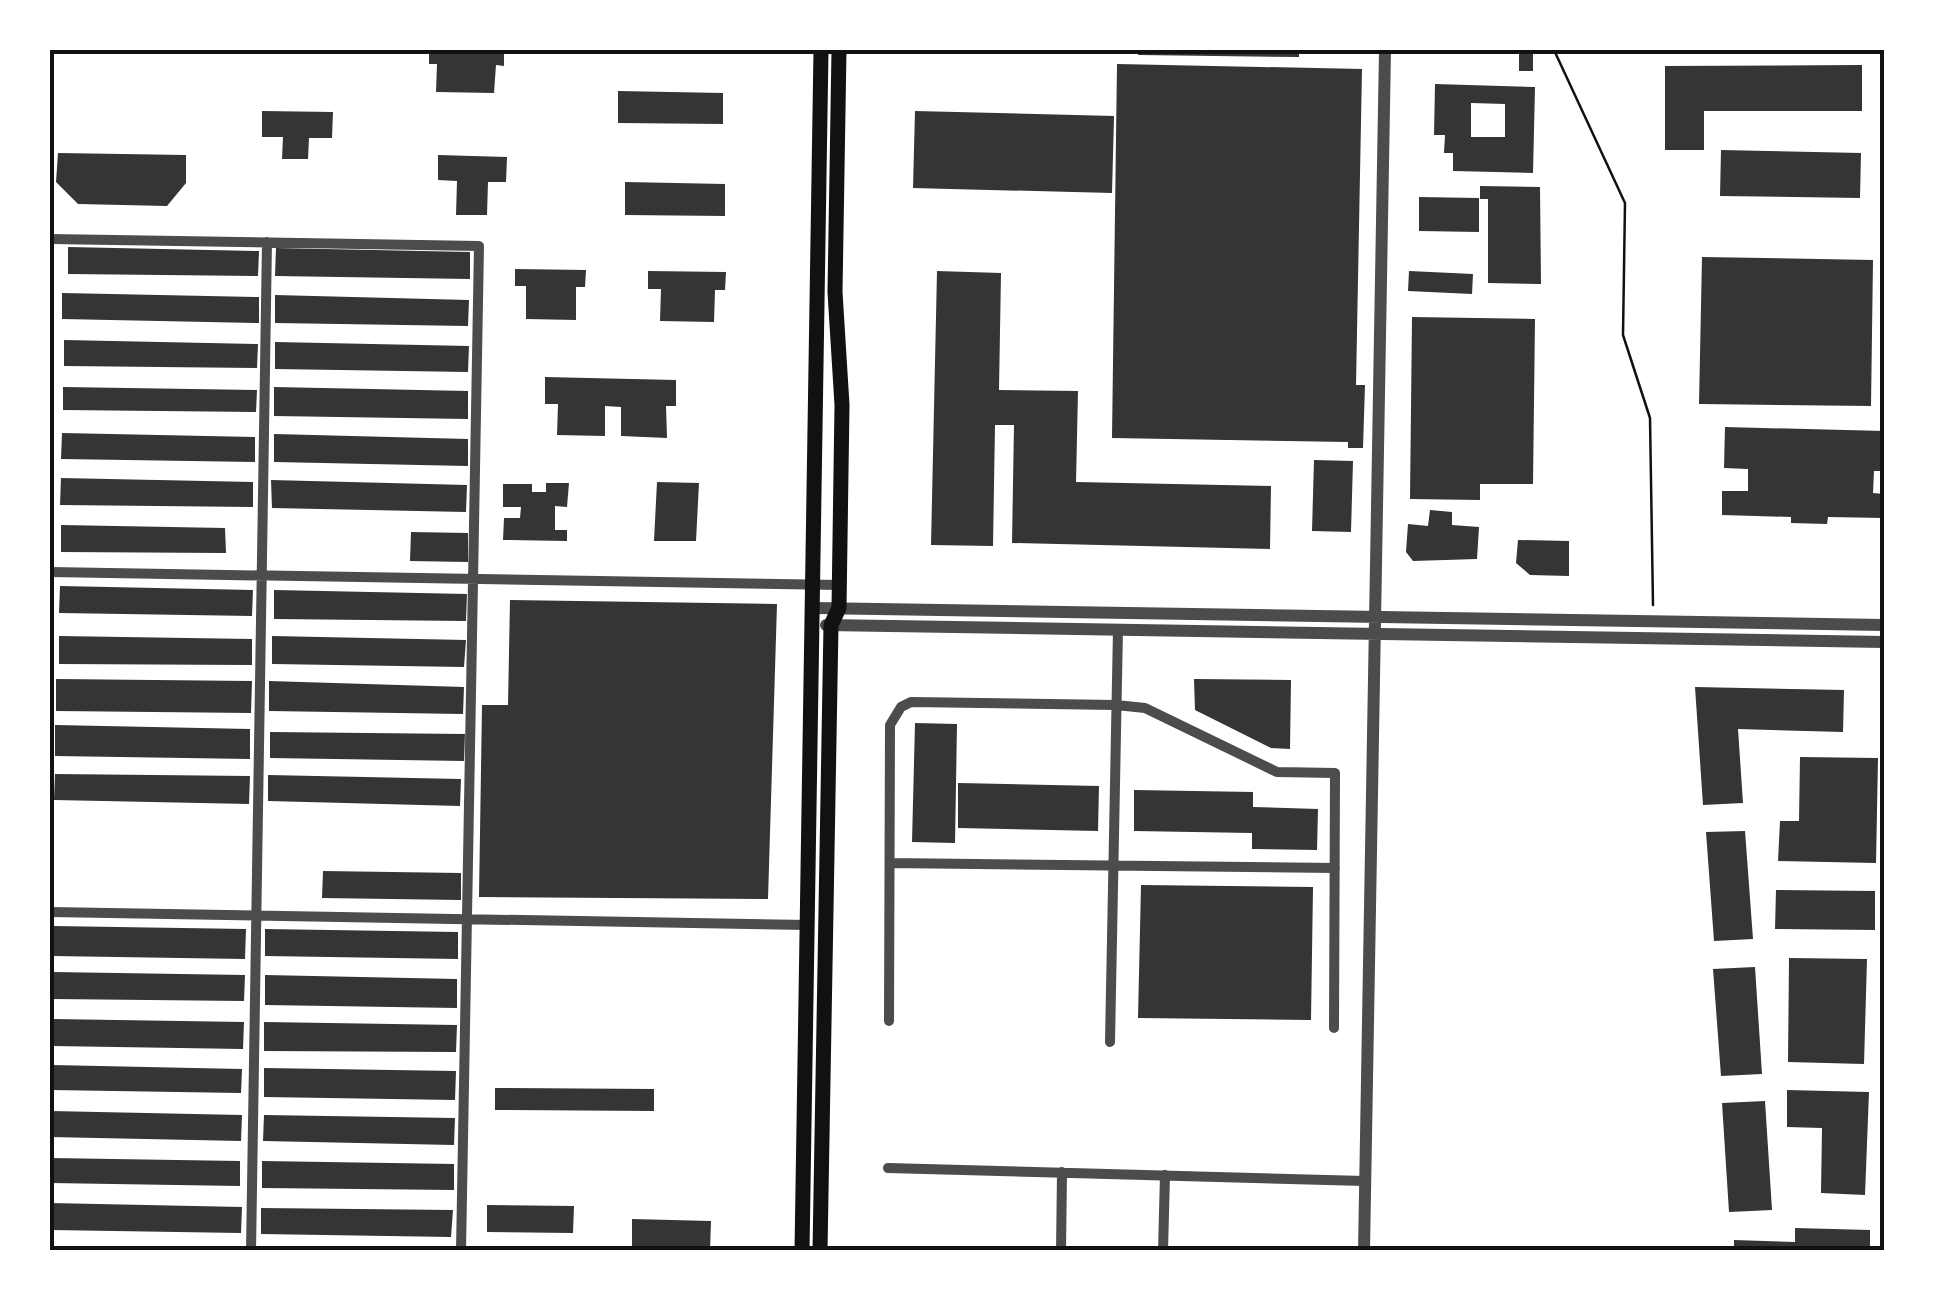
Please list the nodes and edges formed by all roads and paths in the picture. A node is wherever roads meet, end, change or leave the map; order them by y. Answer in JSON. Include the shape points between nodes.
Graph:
{"nodes":[{"id":1,"x":821,"y":50,"type":"edge"},
{"id":2,"x":839,"y":50,"type":"edge"},
{"id":3,"x":1385,"y":50,"type":"edge"},
{"id":4,"x":1554,"y":50,"type":"edge"},
{"id":5,"x":50,"y":239,"type":"edge"},
{"id":6,"x":267,"y":242,"type":"junction"},
{"id":7,"x":50,"y":572,"type":"edge"},
{"id":8,"x":264,"y":577,"type":"junction"},
{"id":9,"x":473,"y":580,"type":"junction"},
{"id":10,"x":814,"y":585,"type":"junction"},
{"id":11,"x":839,"y":585,"type":"junction"},
{"id":12,"x":839,"y":608,"type":"junction"},
{"id":13,"x":814,"y":616,"type":"junction"},
{"id":14,"x":1376,"y":618,"type":"junction"},
{"id":15,"x":1653,"y":622,"type":"junction"},
{"id":16,"x":831,"y":625,"type":"junction"},
{"id":17,"x":1884,"y":625,"type":"edge"},
{"id":18,"x":1118,"y":629,"type":"junction"},
{"id":19,"x":1375,"y":633,"type":"junction"},
{"id":20,"x":1884,"y":642,"type":"edge"},
{"id":21,"x":1116,"y":705,"type":"junction"},
{"id":22,"x":890,"y":863,"type":"junction"},
{"id":23,"x":1114,"y":866,"type":"junction"},
{"id":24,"x":1334,"y":868,"type":"junction"},
{"id":25,"x":50,"y":912,"type":"edge"},
{"id":26,"x":255,"y":916,"type":"junction"},
{"id":27,"x":466,"y":918,"type":"junction"},
{"id":28,"x":807,"y":925,"type":"junction"},
{"id":29,"x":889,"y":1021,"type":"dead end"},
{"id":30,"x":1334,"y":1028,"type":"dead end"},
{"id":31,"x":1110,"y":1042,"type":"dead end"},
{"id":32,"x":888,"y":1168,"type":"dead end"},
{"id":33,"x":1062,"y":1172,"type":"junction"},
{"id":34,"x":1165,"y":1175,"type":"junction"},
{"id":35,"x":1365,"y":1181,"type":"junction"},
{"id":36,"x":251,"y":1251,"type":"edge"},
{"id":37,"x":460,"y":1251,"type":"edge"},
{"id":38,"x":802,"y":1251,"type":"edge"},
{"id":39,"x":820,"y":1251,"type":"edge"},
{"id":40,"x":1062,"y":1251,"type":"edge"},
{"id":41,"x":1163,"y":1251,"type":"edge"},
{"id":42,"x":1364,"y":1251,"type":"edge"}],
"edges":[{"from":1,"to":10,"type":"main road"},
{"from":2,"to":11,"type":"main road"},
{"from":3,"to":14,"type":"street"},
{"from":4,"to":15,"type":"path","via":[[1625,203],[1623,335],[1650,418]]},
{"from":5,"to":6,"type":"street"},
{"from":6,"to":8,"type":"street"},
{"from":6,"to":9,"type":"street","via":[[479,246]]},
{"from":7,"to":8,"type":"street"},
{"from":8,"to":9,"type":"street"},
{"from":8,"to":26,"type":"street"},
{"from":9,"to":10,"type":"street"},
{"from":9,"to":27,"type":"street"},
{"from":10,"to":11,"type":"street"},
{"from":10,"to":13,"type":"main road"},
{"from":11,"to":12,"type":"main road"},
{"from":12,"to":13,"type":"street"},
{"from":12,"to":14,"type":"street"},
{"from":12,"to":16,"type":"main road"},
{"from":13,"to":16,"type":"street"},
{"from":13,"to":28,"type":"main road"},
{"from":14,"to":15,"type":"street"},
{"from":14,"to":19,"type":"street"},
{"from":15,"to":17,"type":"street"},
{"from":16,"to":18,"type":"street"},
{"from":16,"to":39,"type":"main road"},
{"from":18,"to":19,"type":"street"},
{"from":18,"to":21,"type":"street"},
{"from":19,"to":20,"type":"street"},
{"from":19,"to":35,"type":"street"},
{"from":21,"to":22,"type":"street","via":[[901,707],[890,726]]},
{"from":21,"to":23,"type":"street"},
{"from":21,"to":24,"type":"street","via":[[1145,708],[1277,772],[1335,773]]},
{"from":22,"to":23,"type":"street"},
{"from":22,"to":29,"type":"street"},
{"from":23,"to":24,"type":"street"},
{"from":23,"to":31,"type":"street"},
{"from":24,"to":30,"type":"street"},
{"from":25,"to":26,"type":"street"},
{"from":26,"to":27,"type":"street"},
{"from":26,"to":36,"type":"street"},
{"from":27,"to":28,"type":"street"},
{"from":27,"to":37,"type":"street"},
{"from":28,"to":38,"type":"main road"},
{"from":32,"to":33,"type":"street"},
{"from":33,"to":34,"type":"street"},
{"from":33,"to":40,"type":"street"},
{"from":34,"to":35,"type":"street"},
{"from":34,"to":41,"type":"street"},
{"from":35,"to":42,"type":"street"}]}
